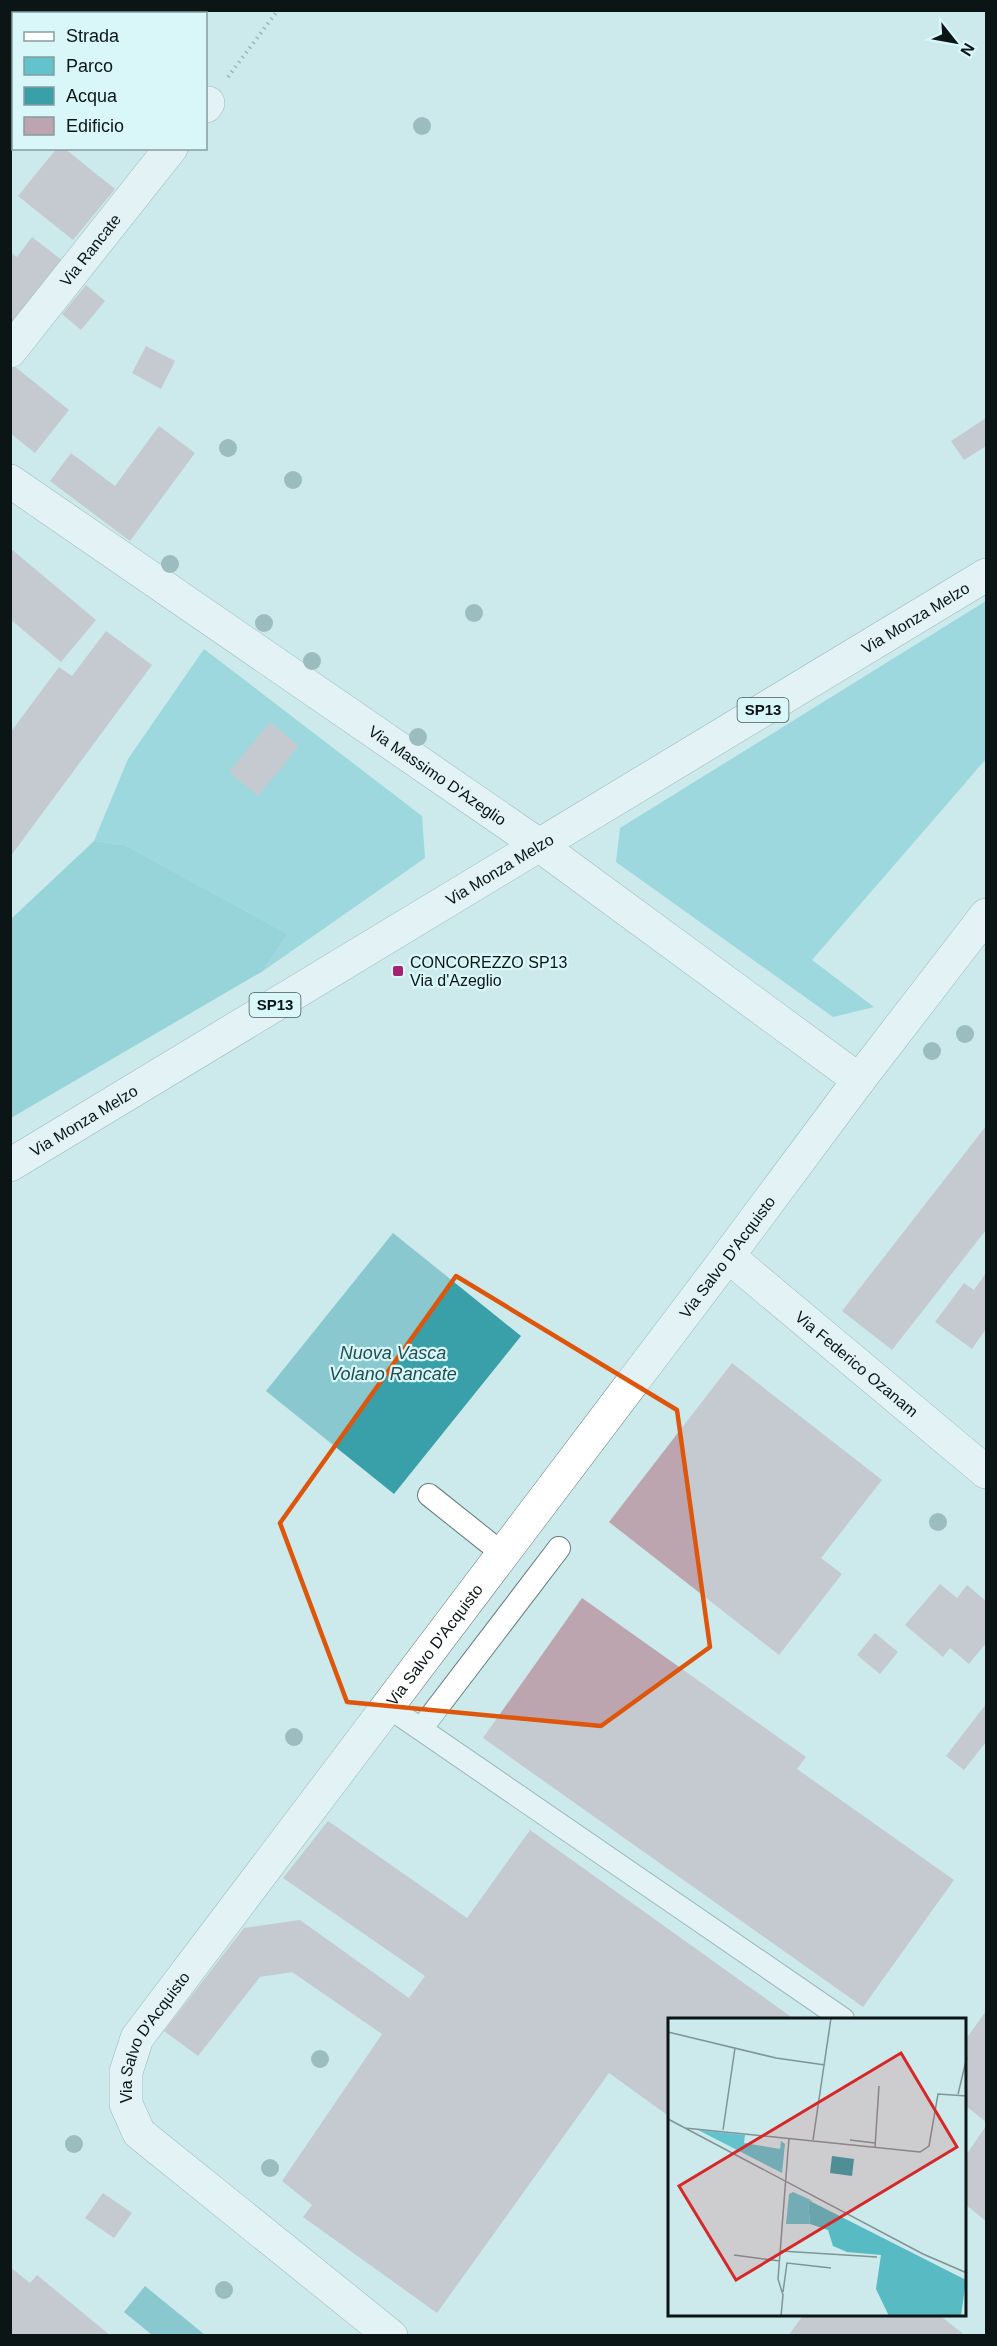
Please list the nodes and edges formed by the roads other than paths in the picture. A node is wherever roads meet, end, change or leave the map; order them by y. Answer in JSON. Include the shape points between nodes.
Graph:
{"nodes":[{"id":1,"x":169,"y":150,"type":"edge"},
{"id":2,"x":10,"y":351,"type":"edge"},
{"id":3,"x":13,"y":487,"type":"edge"},
{"id":4,"x":987,"y":574,"type":"edge"},
{"id":5,"x":539,"y":845,"type":"junction"},
{"id":6,"x":987,"y":915,"type":"edge"},
{"id":7,"x":859,"y":1080,"type":"junction"},
{"id":8,"x":10,"y":1165,"type":"edge"},
{"id":9,"x":728,"y":1256,"type":"junction"},
{"id":10,"x":987,"y":1472,"type":"edge"},
{"id":11,"x":429,"y":1495,"type":"dead end"},
{"id":12,"x":559,"y":1548,"type":"dead end"},
{"id":13,"x":503,"y":1554,"type":"junction"},
{"id":14,"x":387,"y":1706,"type":"junction"},
{"id":15,"x":421,"y":1729,"type":"junction"},
{"id":16,"x":842,"y":2018,"type":"edge"},
{"id":17,"x":391,"y":2336,"type":"edge"}],
"edges":[{"from":1,"to":2,"type":"street","name":"Via Rancate"},
{"from":3,"to":5,"type":"street","name":"Via Massimo D'Azeglio"},
{"from":4,"to":5,"type":"street","name":"Via Monza Melzo","number":"SP13"},
{"from":5,"to":7,"type":"street","name":"Via Massimo D'Azeglio"},
{"from":5,"to":8,"type":"street","name":"Via Monza Melzo","number":"SP13"},
{"from":6,"to":7,"type":"street","name":"Via Salvo D'Acquisto"},
{"from":7,"to":9,"type":"street","name":"Via Salvo D'Acquisto"},
{"from":9,"to":10,"type":"street","name":"Via Federico Ozanam"},
{"from":9,"to":13,"type":"street","name":"Via Salvo D'Acquisto"},
{"from":11,"to":13,"type":"lane"},
{"from":12,"to":15,"type":"lane"},
{"from":13,"to":14,"type":"street","name":"Via Salvo D'Acquisto"},
{"from":14,"to":15,"type":"lane"},
{"from":14,"to":17,"type":"street","name":"Via Salvo D'Acquisto","via":[[137,2038],[126,2072],[126,2104],[139,2133]]},
{"from":15,"to":16,"type":"lane"}]}
